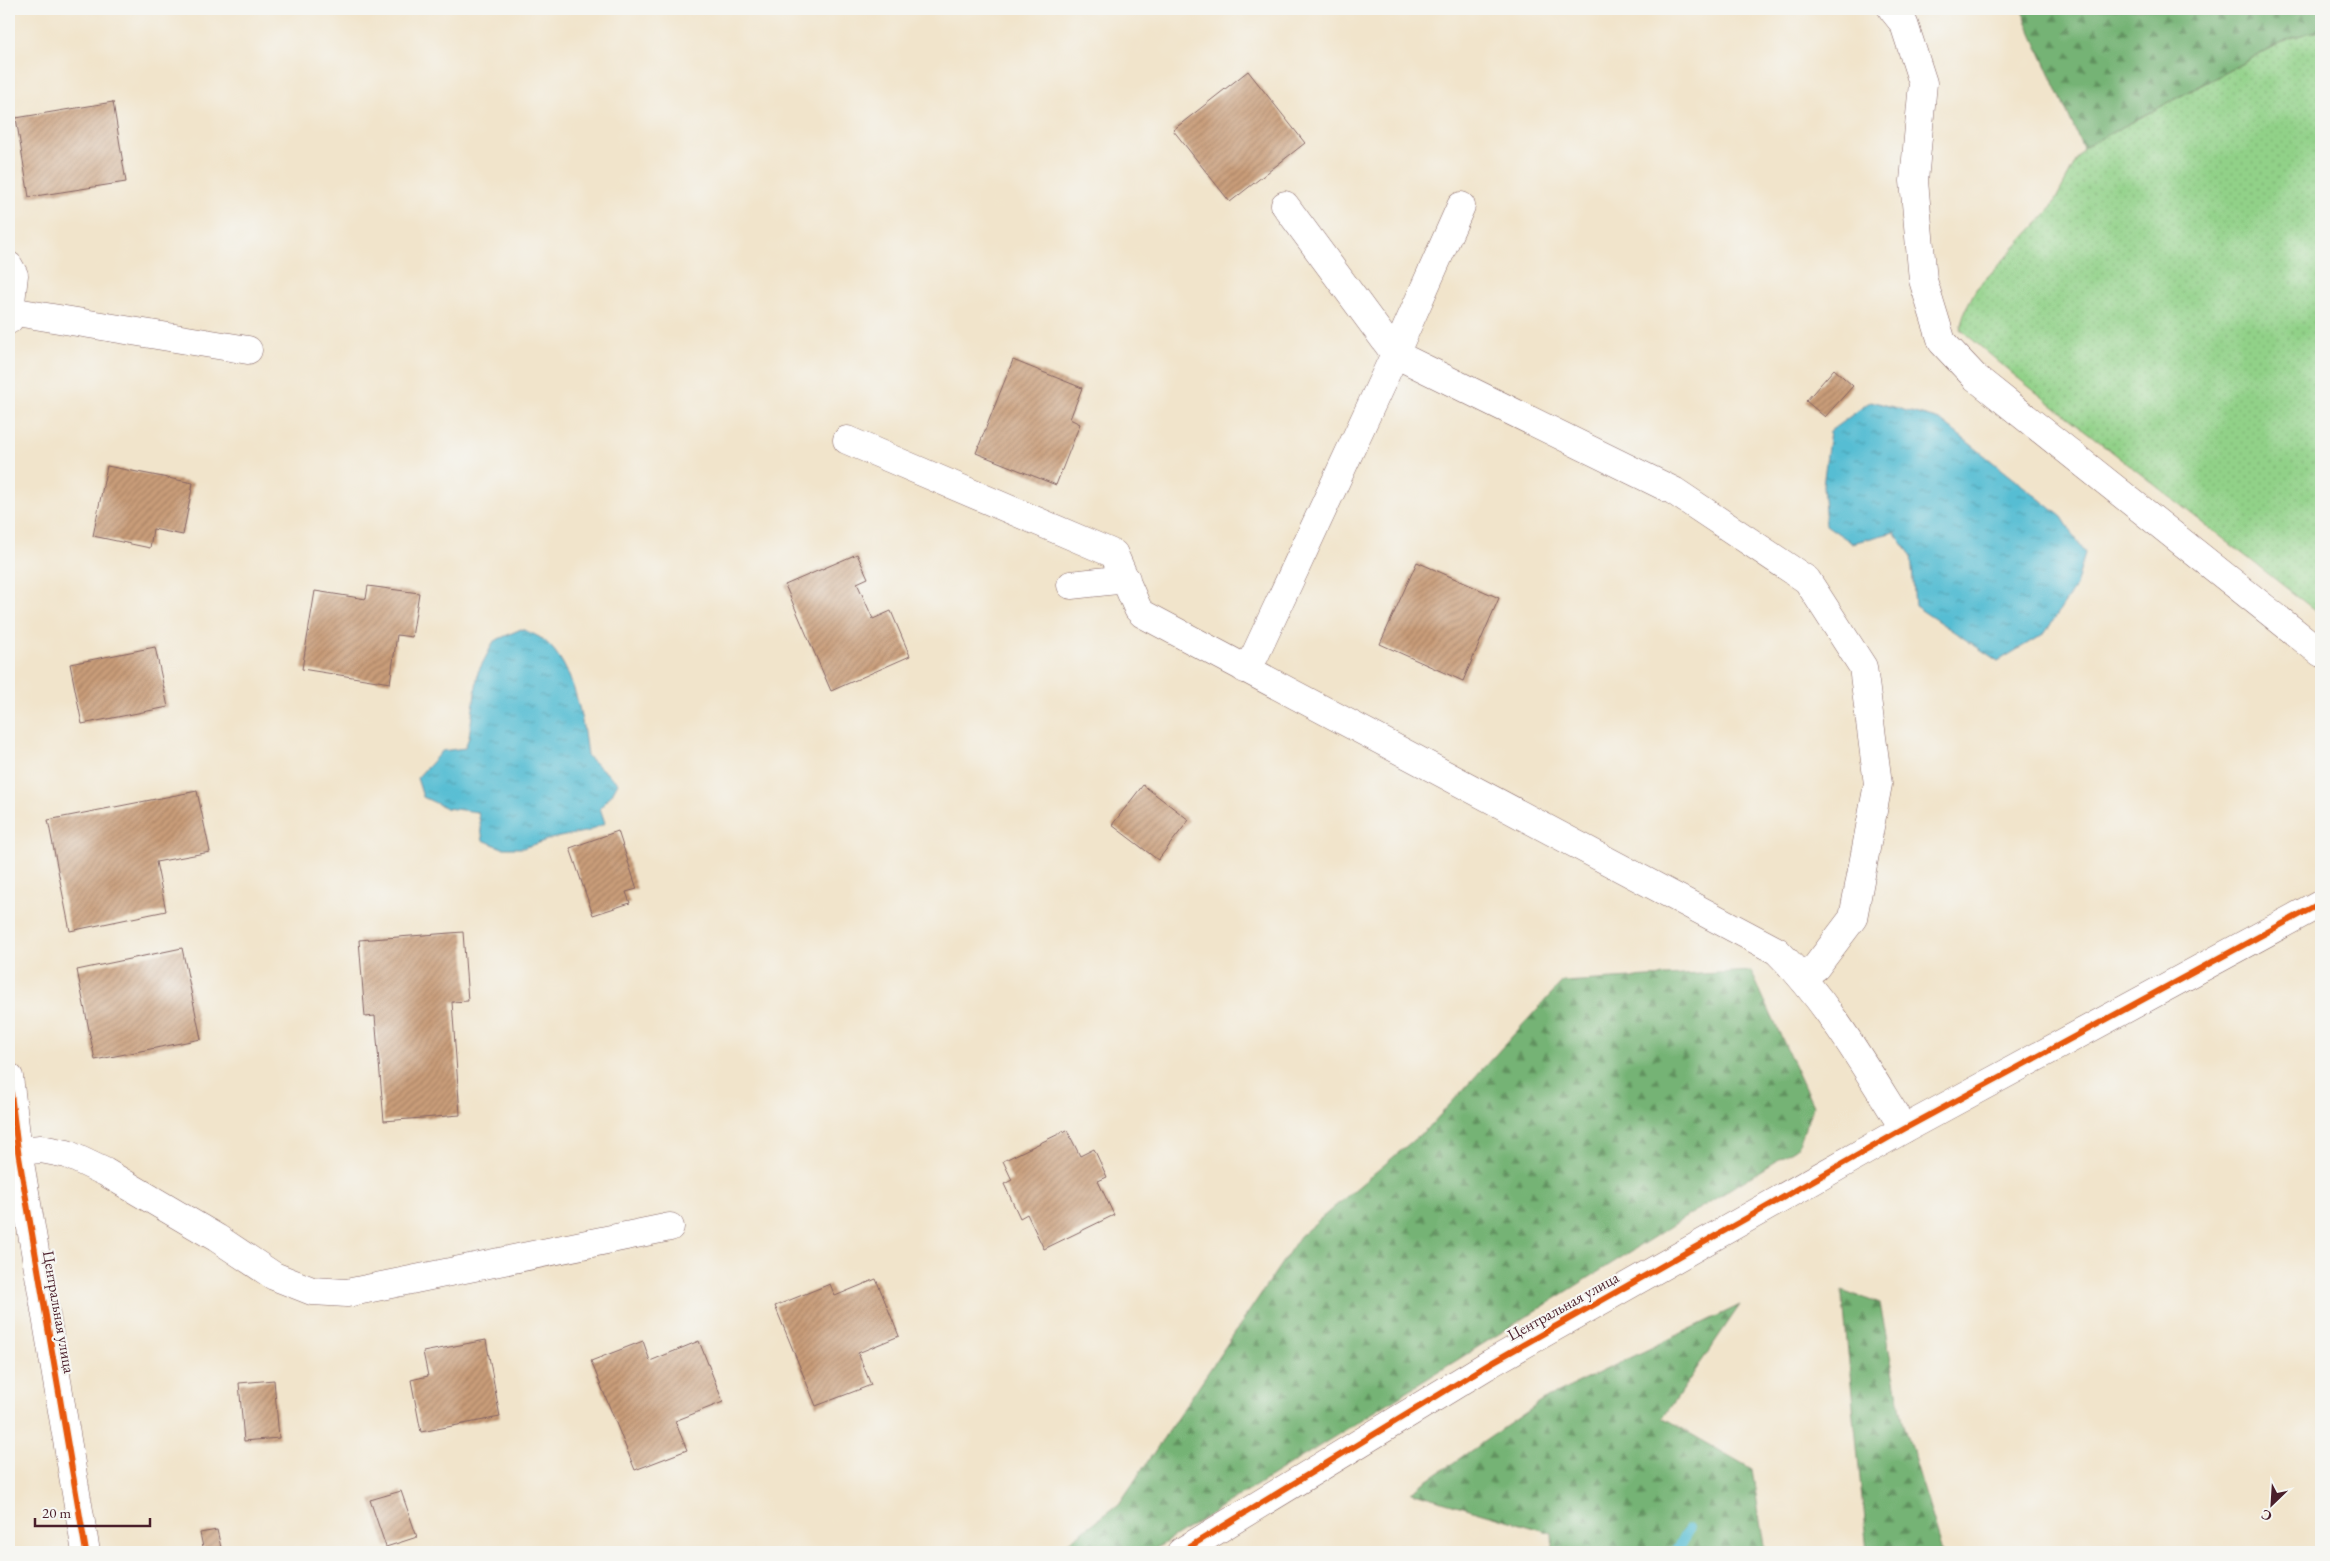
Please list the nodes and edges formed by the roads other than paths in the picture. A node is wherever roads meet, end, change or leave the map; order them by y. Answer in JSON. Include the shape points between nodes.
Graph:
{"nodes":[{"id":1,"x":1892,"y":9,"type":"edge"},
{"id":2,"x":1285,"y":205,"type":"dead end"},
{"id":3,"x":1460,"y":206,"type":"dead end"},
{"id":4,"x":12,"y":271,"type":"edge"},
{"id":5,"x":9,"y":315,"type":"edge"},
{"id":6,"x":248,"y":350,"type":"dead end"},
{"id":7,"x":1395,"y":354,"type":"junction"},
{"id":8,"x":847,"y":440,"type":"dead end"},
{"id":9,"x":1126,"y":579,"type":"junction"},
{"id":10,"x":1071,"y":585,"type":"dead end"},
{"id":11,"x":2321,"y":653,"type":"edge"},
{"id":12,"x":1245,"y":668,"type":"junction"},
{"id":13,"x":2321,"y":903,"type":"edge"},
{"id":14,"x":1803,"y":977,"type":"junction"},
{"id":15,"x":9,"y":1077,"type":"edge"},
{"id":16,"x":1904,"y":1129,"type":"junction"},
{"id":17,"x":18,"y":1151,"type":"junction"},
{"id":18,"x":670,"y":1227,"type":"dead end"},
{"id":19,"x":86,"y":1552,"type":"edge"},
{"id":20,"x":1181,"y":1552,"type":"edge"}],
"edges":[{"from":1,"to":11,"type":"street","via":[[1904,24],[1923,82],[1914,180],[1923,280],[1942,342],[1975,377]]},
{"from":2,"to":7,"type":"street"},
{"from":3,"to":7,"type":"street"},
{"from":4,"to":5,"type":"street"},
{"from":5,"to":6,"type":"street"},
{"from":7,"to":12,"type":"street","via":[[1254,655]]},
{"from":7,"to":14,"type":"street","via":[[1674,491],[1807,580],[1862,666],[1878,784],[1853,918],[1816,967]]},
{"from":8,"to":9,"type":"street","via":[[1114,554]]},
{"from":9,"to":10,"type":"street"},
{"from":9,"to":12,"type":"street","via":[[1143,614]]},
{"from":12,"to":14,"type":"street","via":[[1777,951]]},
{"from":13,"to":16,"type":"street","name":"Центральная улица"},
{"from":14,"to":16,"type":"street","via":[[1833,1017]]},
{"from":15,"to":17,"type":"street","name":"Центральная улица"},
{"from":16,"to":20,"type":"street","name":"Центральная улица","via":[[1490,1363]]},
{"from":17,"to":18,"type":"street","via":[[41,1148],[67,1154],[105,1172],[218,1238],[274,1276],[312,1291],[347,1293]]},
{"from":17,"to":19,"type":"street","name":"Центральная улица"}]}
